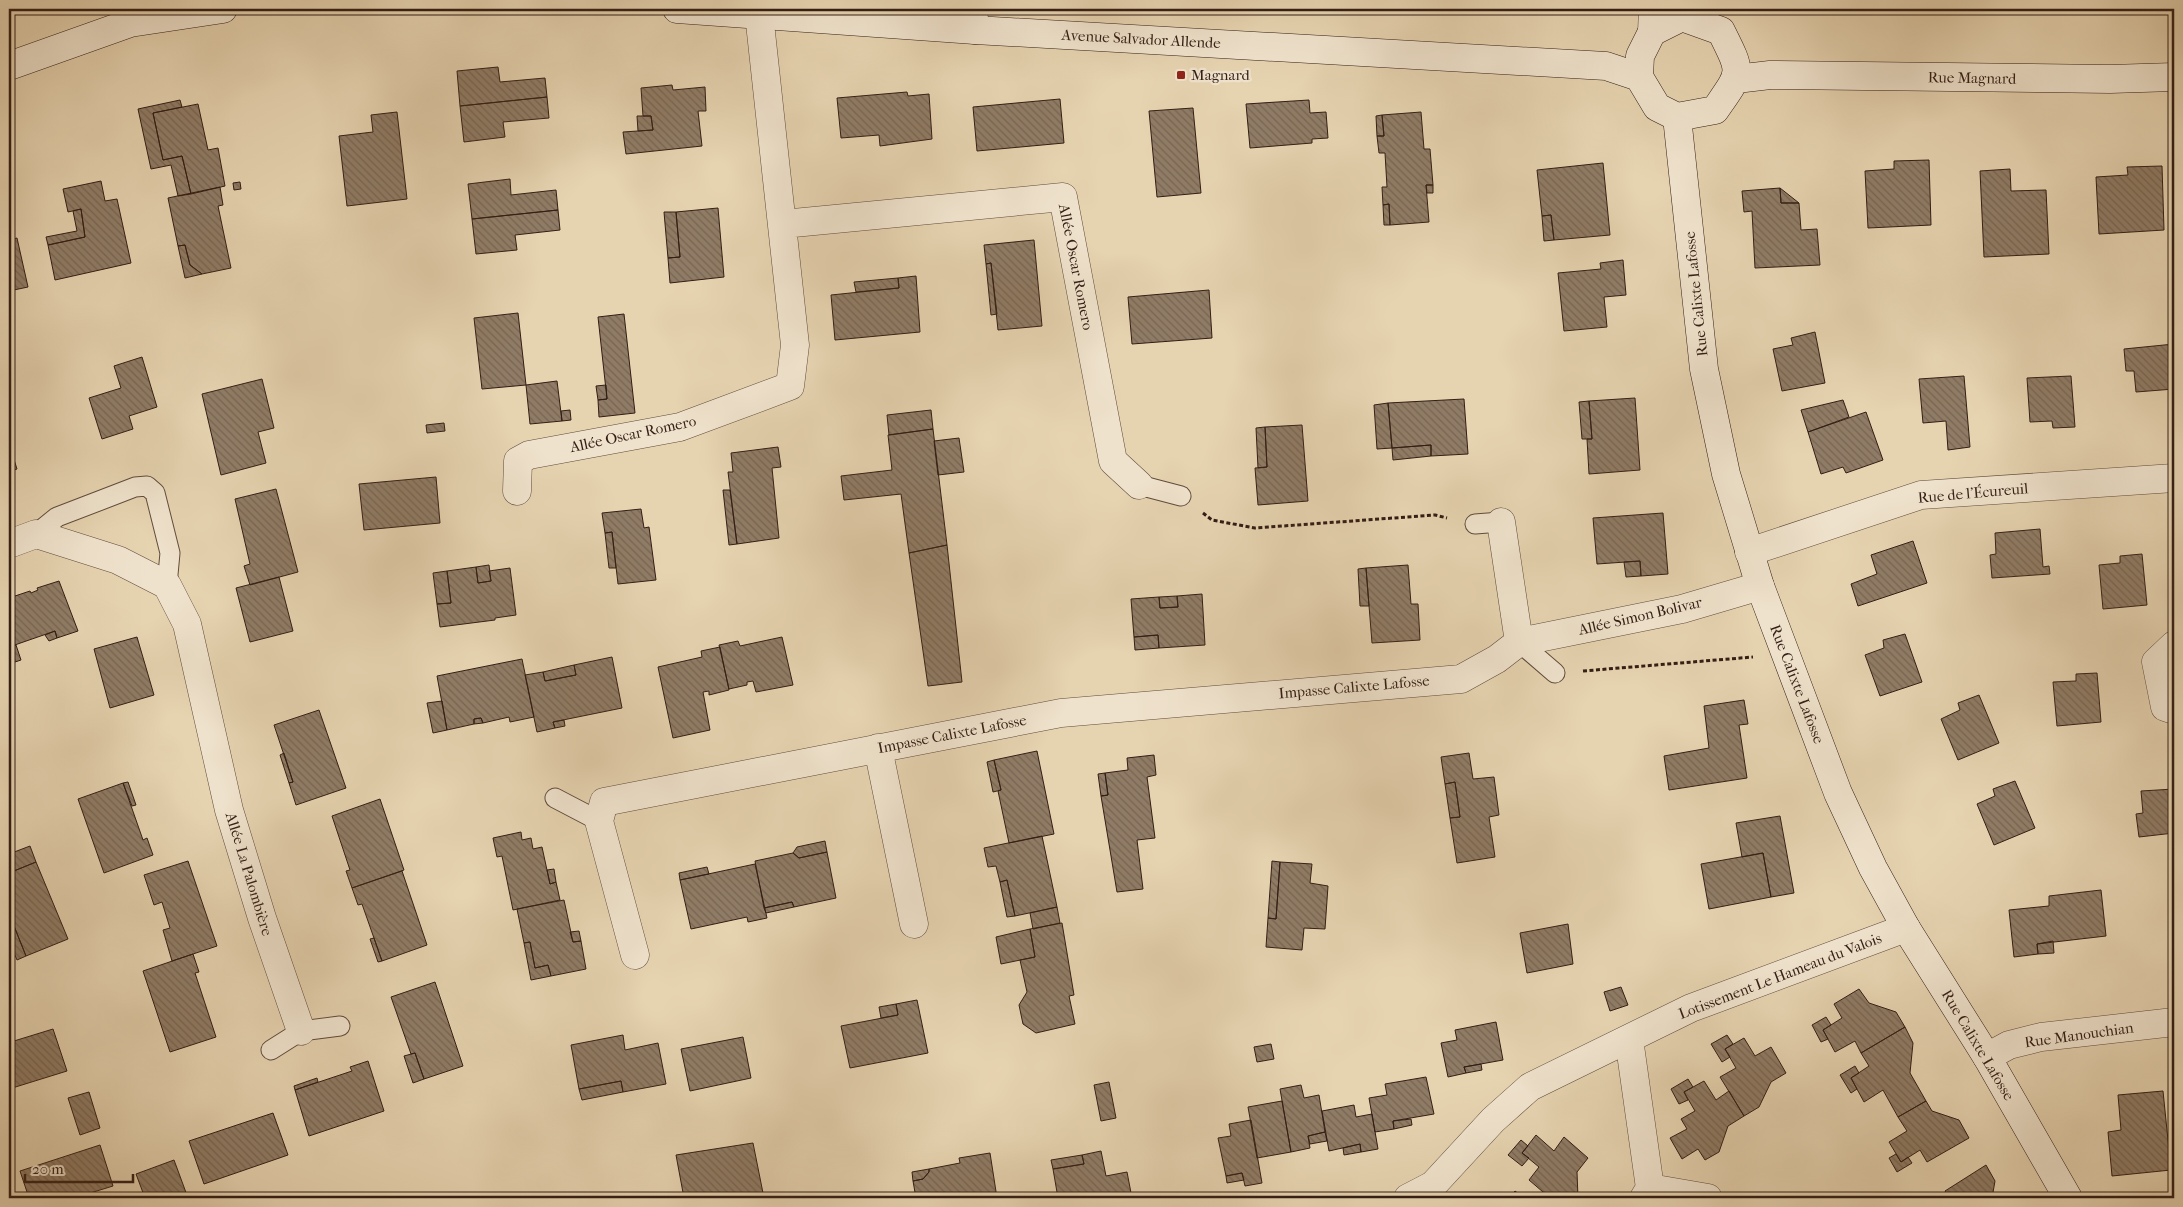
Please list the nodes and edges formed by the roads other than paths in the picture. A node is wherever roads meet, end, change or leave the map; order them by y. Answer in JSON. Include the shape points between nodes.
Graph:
{"nodes":[{"id":1,"x":222,"y":9,"type":"edge"},
{"id":2,"x":677,"y":9,"type":"edge"},
{"id":3,"x":1680,"y":13,"type":"edge"},
{"id":4,"x":758,"y":14,"type":"junction"},
{"id":5,"x":128,"y":16,"type":"edge"},
{"id":6,"x":974,"y":19,"type":"edge"},
{"id":7,"x":1652,"y":20,"type":"edge"},
{"id":8,"x":9,"y":66,"type":"edge"},
{"id":9,"x":1640,"y":67,"type":"junction"},
{"id":10,"x":1737,"y":71,"type":"junction"},
{"id":11,"x":2174,"y":77,"type":"edge"},
{"id":12,"x":1677,"y":117,"type":"junction"},
{"id":13,"x":782,"y":224,"type":"junction"},
{"id":14,"x":2174,"y":478,"type":"edge"},
{"id":15,"x":1139,"y":485,"type":"joint"},
{"id":16,"x":517,"y":491,"type":"dead end"},
{"id":17,"x":1181,"y":496,"type":"road end"},
{"id":18,"x":1488,"y":523,"type":"road end"},
{"id":19,"x":36,"y":534,"type":"junction"},
{"id":20,"x":9,"y":544,"type":"edge"},
{"id":21,"x":1749,"y":552,"type":"junction"},
{"id":22,"x":167,"y":585,"type":"junction"},
{"id":23,"x":1760,"y":586,"type":"junction"},
{"id":24,"x":1519,"y":642,"type":"junction"},
{"id":25,"x":2174,"y":645,"type":"edge"},
{"id":26,"x":1554,"y":673,"type":"road end"},
{"id":27,"x":1461,"y":679,"type":"joint"},
{"id":28,"x":2174,"y":710,"type":"edge"},
{"id":29,"x":878,"y":748,"type":"junction"},
{"id":30,"x":555,"y":798,"type":"dead end"},
{"id":31,"x":599,"y":821,"type":"junction"},
{"id":32,"x":914,"y":924,"type":"dead end"},
{"id":33,"x":1906,"y":928,"type":"junction"},
{"id":34,"x":635,"y":954,"type":"dead end"},
{"id":35,"x":2174,"y":1022,"type":"edge"},
{"id":36,"x":340,"y":1026,"type":"dead end"},
{"id":37,"x":301,"y":1031,"type":"junction"},
{"id":38,"x":1629,"y":1039,"type":"junction"},
{"id":39,"x":271,"y":1050,"type":"dead end"},
{"id":40,"x":1987,"y":1057,"type":"junction"},
{"id":41,"x":1647,"y":1193,"type":"edge"},
{"id":42,"x":1408,"y":1198,"type":"edge"},
{"id":43,"x":1708,"y":1198,"type":"edge"},
{"id":44,"x":2068,"y":1198,"type":"edge"}],
"edges":[{"from":1,"to":5,"type":"street"},
{"from":2,"to":4,"type":"street","name":"Avenue Salvador Allende"},
{"from":3,"to":7,"type":"street"},
{"from":3,"to":10,"type":"street","via":[[1721,31]]},
{"from":4,"to":6,"type":"street","name":"Avenue Salvador Allende"},
{"from":4,"to":13,"type":"street","name":"Allée Oscar Romero"},
{"from":5,"to":8,"type":"street"},
{"from":6,"to":9,"type":"street","name":"Avenue Salvador Allende"},
{"from":7,"to":9,"type":"street"},
{"from":9,"to":12,"type":"street","via":[[1657,107]]},
{"from":10,"to":11,"type":"street","name":"Rue Magnard","via":[[1770,75]]},
{"from":10,"to":12,"type":"street","via":[[1715,110]]},
{"from":12,"to":21,"type":"street","name":"Rue Calixte Lafosse","via":[[1704,369],[1726,474]]},
{"from":13,"to":15,"type":"street","name":"Allée Oscar Romero","via":[[1063,197],[1113,461]]},
{"from":13,"to":16,"type":"street","name":"Allée Oscar Romero","via":[[795,345],[790,386],[680,427],[529,455],[518,461]]},
{"from":14,"to":21,"type":"street","name":"Rue de l'Écureuil","via":[[1921,495]]},
{"from":15,"to":17,"type":"lane"},
{"from":18,"to":24,"type":"street"},
{"from":19,"to":20,"type":"street"},
{"from":19,"to":22,"type":"street","via":[[118,560]]},
{"from":19,"to":22,"type":"lane","via":[[56,517],[135,487],[147,486],[156,493],[170,553]]},
{"from":21,"to":23,"type":"street","name":"Rue Calixte Lafosse"},
{"from":22,"to":37,"type":"street","name":"Allée La Palombière","via":[[186,624],[235,828]]},
{"from":23,"to":24,"type":"street","name":"Allée Simon Bolivar","via":[[1682,608]]},
{"from":23,"to":33,"type":"street","name":"Rue Calixte Lafosse","via":[[1838,793]]},
{"from":24,"to":26,"type":"lane"},
{"from":24,"to":27,"type":"street","name":"Allée Simon Bolivar","via":[[1497,659]]},
{"from":25,"to":28,"type":"street","via":[[2156,662],[2165,707]]},
{"from":27,"to":29,"type":"street","name":"Impasse Calixte Lafosse","via":[[1061,712]]},
{"from":29,"to":31,"type":"street","name":"Impasse Calixte Lafosse","via":[[604,802]]},
{"from":29,"to":32,"type":"street"},
{"from":30,"to":31,"type":"lane"},
{"from":31,"to":34,"type":"street"},
{"from":33,"to":38,"type":"street","name":"Lotissement Le Hameau du Valois","via":[[1691,1008]]},
{"from":33,"to":40,"type":"street","name":"Rue Calixte Lafosse"},
{"from":35,"to":40,"type":"street","name":"Rue Manouchian","via":[[2041,1037],[2009,1046]]},
{"from":36,"to":37,"type":"lane"},
{"from":37,"to":39,"type":"lane"},
{"from":38,"to":41,"type":"street"},
{"from":38,"to":42,"type":"street","name":"Lotissement Le Hameau du Valois","via":[[1530,1087],[1493,1120],[1433,1185]]},
{"from":40,"to":44,"type":"street","name":"Rue Calixte Lafosse"},
{"from":41,"to":43,"type":"street"}]}
